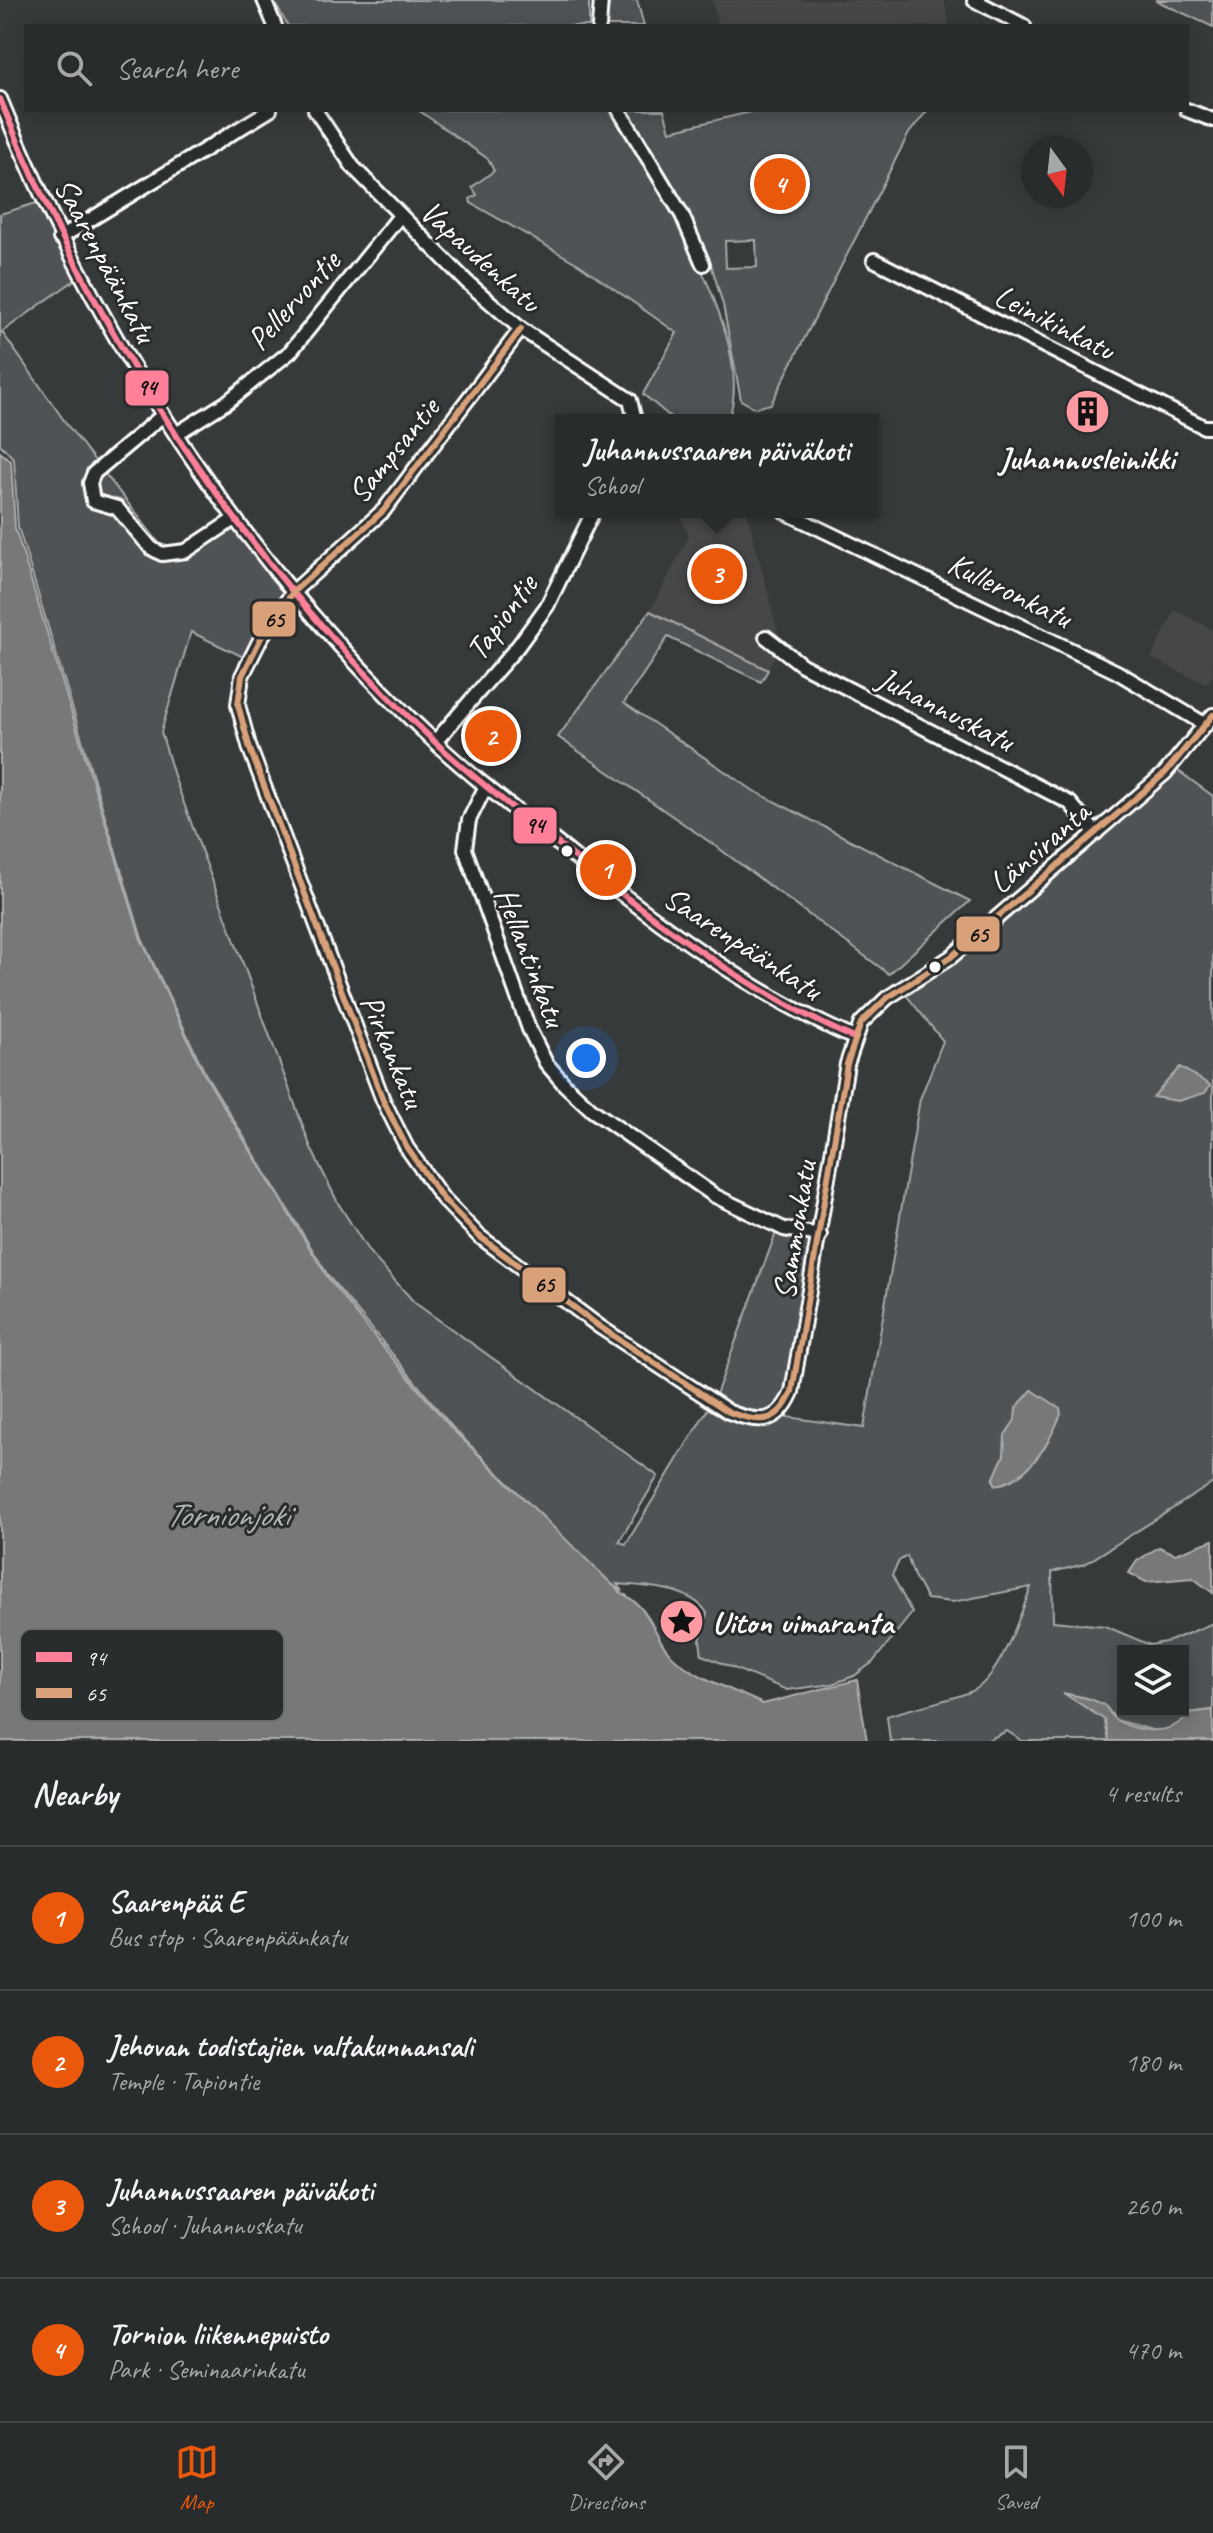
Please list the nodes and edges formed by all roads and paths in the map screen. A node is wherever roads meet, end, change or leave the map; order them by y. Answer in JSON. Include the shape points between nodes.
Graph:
{"nodes":[{"id":1,"x":264,"y":0,"type":"edge"},
{"id":2,"x":601,"y":0,"type":"edge"},
{"id":3,"x":975,"y":0,"type":"edge"},
{"id":4,"x":274,"y":24,"type":"edge"},
{"id":5,"x":599,"y":24,"type":"edge"},
{"id":6,"x":1020,"y":24,"type":"edge"},
{"id":7,"x":0,"y":99,"type":"edge"},
{"id":8,"x":1189,"y":111,"type":"edge"},
{"id":9,"x":267,"y":112,"type":"edge"},
{"id":10,"x":316,"y":112,"type":"edge"},
{"id":11,"x":620,"y":112,"type":"edge"},
{"id":12,"x":1213,"y":120,"type":"edge"},
{"id":13,"x":399,"y":217,"type":"junction"},
{"id":14,"x":60,"y":238,"type":"junction"},
{"id":15,"x":874,"y":260,"type":"dead end"},
{"id":16,"x":703,"y":264,"type":"dead end"},
{"id":17,"x":521,"y":329,"type":"junction"},
{"id":18,"x":634,"y":414,"type":"edge"},
{"id":19,"x":163,"y":415,"type":"junction"},
{"id":20,"x":1213,"y":427,"type":"edge"},
{"id":21,"x":176,"y":434,"type":"junction"},
{"id":22,"x":590,"y":518,"type":"edge"},
{"id":23,"x":797,"y":518,"type":"edge"},
{"id":24,"x":233,"y":520,"type":"junction"},
{"id":25,"x":293,"y":592,"type":"junction"},
{"id":26,"x":766,"y":637,"type":"dead end"},
{"id":27,"x":1209,"y":720,"type":"edge"},
{"id":28,"x":435,"y":742,"type":"junction"},
{"id":29,"x":486,"y":786,"type":"junction"},
{"id":30,"x":1096,"y":833,"type":"junction"},
{"id":31,"x":854,"y":1038,"type":"junction"},
{"id":32,"x":820,"y":1235,"type":"junction"},
{"id":33,"x":768,"y":1419,"type":"joint"}],
"edges":[{"from":1,"to":4,"type":"street"},
{"from":2,"to":5,"type":"street"},
{"from":3,"to":6,"type":"street"},
{"from":7,"to":14,"type":"street","name":"Saarenpäänkatu"},
{"from":8,"to":12,"type":"street"},
{"from":9,"to":14,"type":"street"},
{"from":10,"to":13,"type":"street","name":"Vapaudenkatu","via":[[353,167]]},
{"from":11,"to":16,"type":"street","via":[[682,215]]},
{"from":13,"to":17,"type":"street","name":"Vapaudenkatu"},
{"from":13,"to":21,"type":"street","name":"Pellervontie","via":[[290,352]]},
{"from":14,"to":19,"type":"street","name":"Saarenpäänkatu"},
{"from":15,"to":20,"type":"street","name":"Leinikinkatu"},
{"from":17,"to":18,"type":"street","name":"Vapaudenkatu","via":[[630,400]]},
{"from":17,"to":25,"type":"street","name":"Sampsantie","via":[[384,510]]},
{"from":19,"to":21,"type":"street","name":"Saarenpäänkatu"},
{"from":19,"to":24,"type":"street","via":[[94,473],[93,501],[117,508],[162,554],[186,551]]},
{"from":21,"to":24,"type":"street","name":"Saarenpäänkatu"},
{"from":22,"to":28,"type":"street","name":"Tapiontie","via":[[547,606]]},
{"from":23,"to":27,"type":"street","name":"Kulleronkatu"},
{"from":24,"to":25,"type":"street","name":"Saarenpäänkatu"},
{"from":25,"to":28,"type":"street","name":"Saarenpäänkatu"},
{"from":25,"to":33,"type":"street","name":"Pirkankatu","via":[[242,676],[238,705],[351,1022],[407,1148],[443,1199],[479,1236],[600,1327],[729,1412]]},
{"from":26,"to":30,"type":"street","name":"Juhannuskatu","via":[[802,665],[1070,803]]},
{"from":27,"to":30,"type":"street","name":"Länsiranta","via":[[1165,773]]},
{"from":28,"to":29,"type":"street","name":"Saarenpäänkatu"},
{"from":29,"to":31,"type":"street","name":"Saarenpäänkatu","via":[[676,935]]},
{"from":29,"to":32,"type":"street","name":"Hellantinkatu","via":[[469,820],[465,849],[523,1014],[546,1063],[592,1110],[715,1196],[784,1229]]},
{"from":30,"to":31,"type":"street","name":"Länsiranta","via":[[951,957],[887,998],[861,1023]]},
{"from":31,"to":32,"type":"street","name":"Sammonkatu"},
{"from":32,"to":33,"type":"street","name":"Sammonkatu","via":[[792,1392],[784,1411]]}]}
